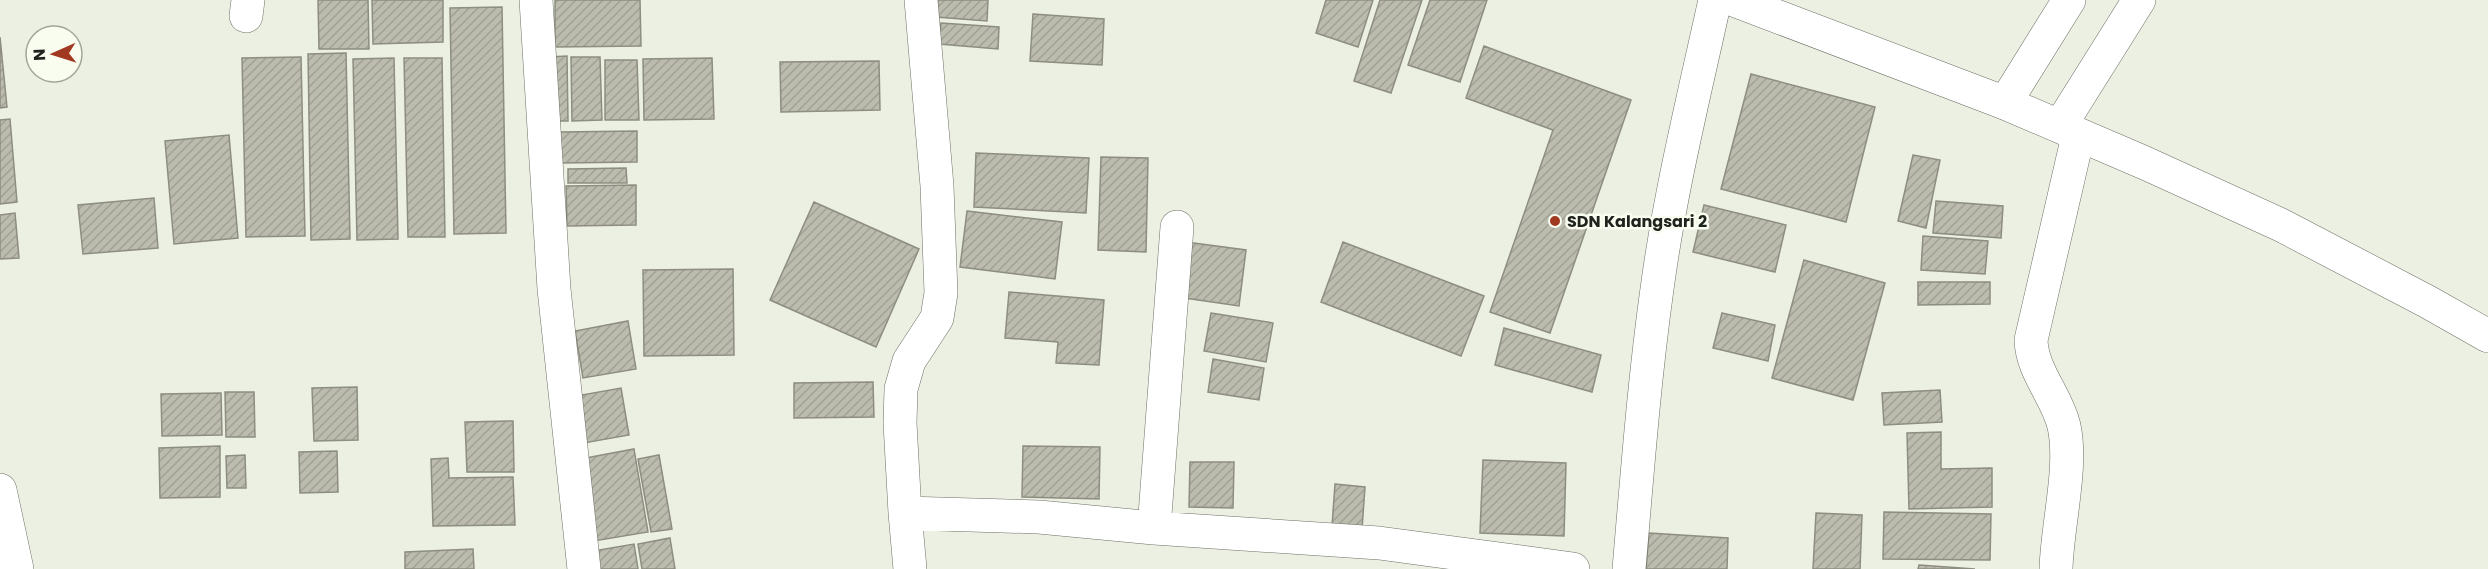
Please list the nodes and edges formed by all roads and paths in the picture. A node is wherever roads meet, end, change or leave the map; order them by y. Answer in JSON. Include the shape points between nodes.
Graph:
{"nodes":[{"id":1,"x":536,"y":0,"type":"edge"},
{"id":2,"x":921,"y":0,"type":"edge"},
{"id":3,"x":1715,"y":0,"type":"edge"},
{"id":4,"x":1734,"y":0,"type":"edge"},
{"id":5,"x":2069,"y":0,"type":"edge"},
{"id":6,"x":2139,"y":0,"type":"edge"},
{"id":7,"x":2005,"y":103,"type":"junction"},
{"id":8,"x":2069,"y":131,"type":"junction"},
{"id":9,"x":1177,"y":227,"type":"dead end"},
{"id":10,"x":2488,"y":336,"type":"edge"},
{"id":11,"x":0,"y":490,"type":"edge"},
{"id":12,"x":905,"y":513,"type":"junction"},
{"id":13,"x":1154,"y":528,"type":"junction"},
{"id":14,"x":17,"y":569,"type":"edge"},
{"id":15,"x":584,"y":569,"type":"edge"},
{"id":16,"x":910,"y":569,"type":"edge"},
{"id":17,"x":1572,"y":569,"type":"edge"},
{"id":18,"x":1629,"y":569,"type":"edge"},
{"id":19,"x":2056,"y":569,"type":"edge"}],
"edges":[{"from":1,"to":15,"type":"street","via":[[554,289]]},
{"from":2,"to":12,"type":"street","via":[[937,186],[941,293],[937,318],[909,361],[902,389]]},
{"from":3,"to":18,"type":"street","via":[[1687,123],[1657,289]]},
{"from":4,"to":7,"type":"street"},
{"from":5,"to":7,"type":"street"},
{"from":6,"to":8,"type":"street"},
{"from":7,"to":8,"type":"street"},
{"from":8,"to":10,"type":"street","via":[[2281,225]]},
{"from":8,"to":19,"type":"street","via":[[2031,340],[2034,358],[2056,402],[2066,439]]},
{"from":9,"to":13,"type":"street"},
{"from":11,"to":14,"type":"street"},
{"from":12,"to":13,"type":"street","via":[[1039,517]]},
{"from":12,"to":16,"type":"street"},
{"from":13,"to":17,"type":"street","via":[[1378,543]]}]}
